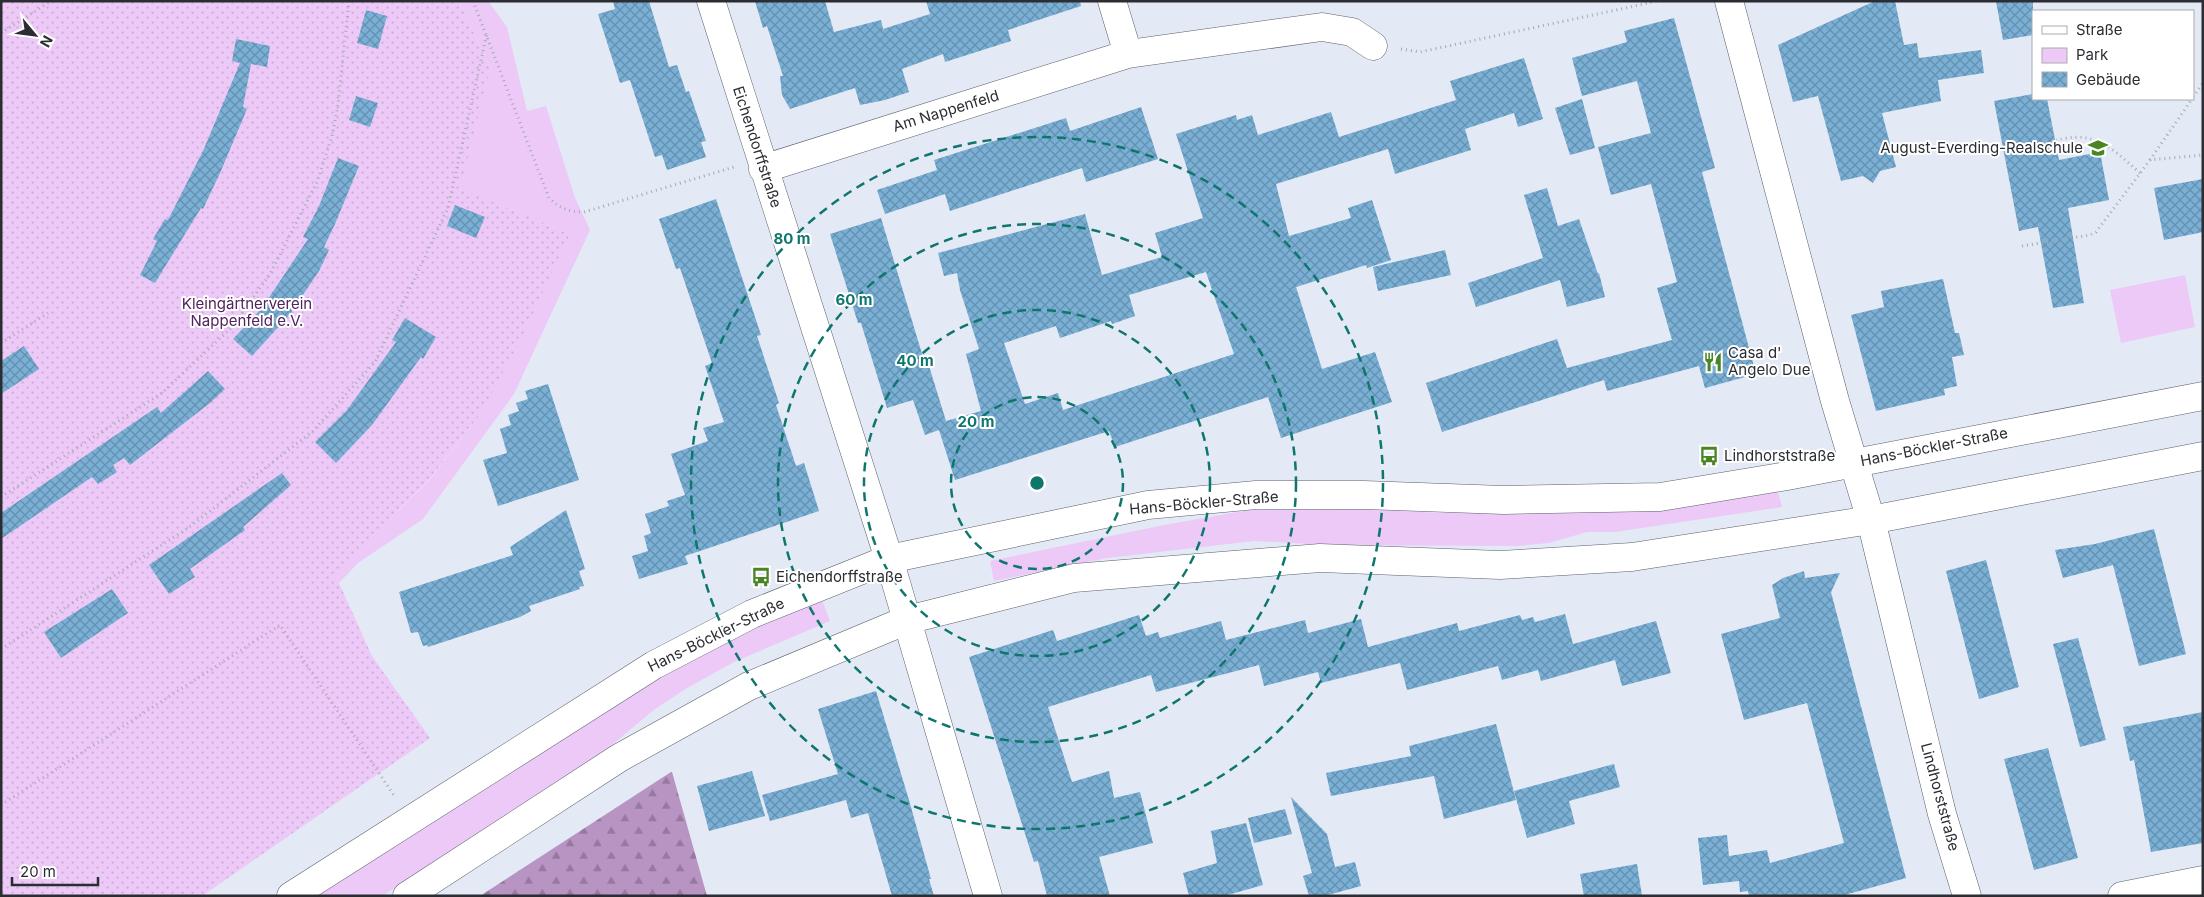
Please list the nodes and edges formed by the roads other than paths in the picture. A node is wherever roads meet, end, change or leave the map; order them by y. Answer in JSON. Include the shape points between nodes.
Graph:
{"nodes":[{"id":1,"x":711,"y":1,"type":"edge"},
{"id":2,"x":1112,"y":1,"type":"edge"},
{"id":3,"x":1729,"y":1,"type":"edge"},
{"id":4,"x":1373,"y":46,"type":"road end"},
{"id":5,"x":1128,"y":54,"type":"junction"},
{"id":6,"x":762,"y":164,"type":"junction"},
{"id":7,"x":2203,"y":396,"type":"edge"},
{"id":8,"x":2203,"y":456,"type":"edge"},
{"id":9,"x":1852,"y":463,"type":"junction"},
{"id":10,"x":1871,"y":520,"type":"junction"},
{"id":11,"x":889,"y":559,"type":"junction"},
{"id":12,"x":907,"y":620,"type":"junction"},
{"id":13,"x":2203,"y":880,"type":"edge"},
{"id":14,"x":291,"y":896,"type":"edge"},
{"id":15,"x":407,"y":896,"type":"edge"},
{"id":16,"x":988,"y":896,"type":"edge"},
{"id":17,"x":1967,"y":896,"type":"edge"},
{"id":18,"x":2122,"y":896,"type":"edge"}],
"edges":[{"from":1,"to":6,"type":"main road","name":"Eichendorffstraße"},
{"from":2,"to":5,"type":"main road"},
{"from":3,"to":9,"type":"main road","name":"Lindhorststraße"},
{"from":4,"to":5,"type":"main road","name":"Am Nappenfeld","via":[[1352,32],[1322,27]]},
{"from":5,"to":6,"type":"main road","name":"Am Nappenfeld"},
{"from":6,"to":11,"type":"main road","name":"Eichendorffstraße"},
{"from":7,"to":9,"type":"main road","name":"Hans-Böckler-Straße"},
{"from":8,"to":10,"type":"main road"},
{"from":9,"to":10,"type":"main road","name":"Lindhorststraße"},
{"from":9,"to":11,"type":"main road","name":"Hans-Böckler-Straße","via":[[1660,497],[1504,500],[1256,495],[1148,505]]},
{"from":10,"to":12,"type":"main road","via":[[1632,558],[1500,565],[1320,558],[1074,578]]},
{"from":10,"to":17,"type":"main road","name":"Lindhorststraße","via":[[1942,814]]},
{"from":11,"to":12,"type":"main road","name":"Eichendorffstraße"},
{"from":11,"to":14,"type":"main road","name":"Hans-Böckler-Straße","via":[[752,614],[654,664]]},
{"from":12,"to":15,"type":"main road","via":[[749,686],[619,758]]},
{"from":12,"to":16,"type":"main road","name":"Eichendorffstraße"},
{"from":13,"to":18,"type":"main road"}]}
